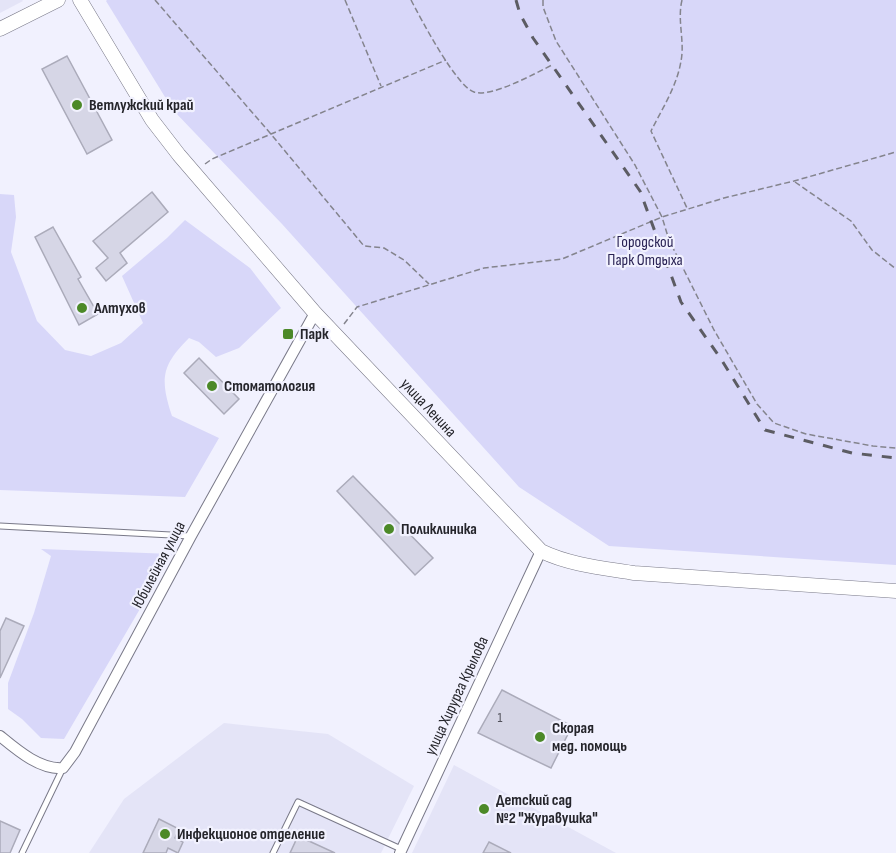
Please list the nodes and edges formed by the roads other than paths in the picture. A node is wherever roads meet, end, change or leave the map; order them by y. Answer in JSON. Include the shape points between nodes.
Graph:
{"nodes":[{"id":1,"x":58,"y":0,"type":"edge"},
{"id":2,"x":80,"y":0,"type":"edge"},
{"id":3,"x":0,"y":29,"type":"edge"},
{"id":4,"x":315,"y":313,"type":"junction"},
{"id":5,"x":0,"y":526,"type":"edge"},
{"id":6,"x":191,"y":537,"type":"junction"},
{"id":7,"x":542,"y":552,"type":"junction"},
{"id":8,"x":896,"y":591,"type":"edge"},
{"id":9,"x":0,"y":736,"type":"edge"},
{"id":10,"x":63,"y":768,"type":"junction"},
{"id":11,"x":401,"y":851,"type":"edge"},
{"id":12,"x":22,"y":853,"type":"edge"},
{"id":13,"x":273,"y":853,"type":"edge"}],
"edges":[{"from":1,"to":3,"type":"street"},
{"from":2,"to":4,"type":"street","name":"улица Ленина","via":[[152,120]]},
{"from":4,"to":6,"type":"street","name":"Юбилейная улица"},
{"from":4,"to":7,"type":"street","name":"улица Ленина"},
{"from":5,"to":6,"type":"lane"},
{"from":6,"to":10,"type":"street","name":"Юбилейная улица"},
{"from":7,"to":8,"type":"street","name":"улица Ленина","via":[[634,573]]},
{"from":7,"to":11,"type":"street","name":"улица Хирурга Крылова"},
{"from":9,"to":10,"type":"street","via":[[37,762],[53,769]]},
{"from":10,"to":12,"type":"lane"},
{"from":11,"to":13,"type":"lane","via":[[298,802]]}]}
